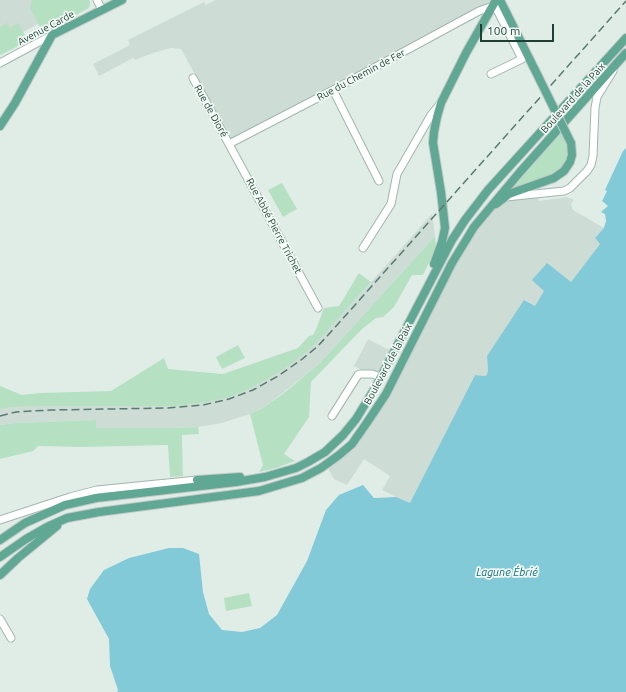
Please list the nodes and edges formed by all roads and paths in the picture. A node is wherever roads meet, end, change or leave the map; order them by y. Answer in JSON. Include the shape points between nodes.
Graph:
{"nodes":[{"id":1,"x":97,"y":0,"type":"edge"},
{"id":2,"x":122,"y":0,"type":"edge"},
{"id":3,"x":496,"y":2,"type":"edge"},
{"id":4,"x":102,"y":10,"type":"junction"},
{"id":5,"x":52,"y":35,"type":"junction"},
{"id":6,"x":626,"y":38,"type":"edge"},
{"id":7,"x":626,"y":53,"type":"edge"},
{"id":8,"x":0,"y":63,"type":"edge"},
{"id":9,"x":616,"y":65,"type":"junction"},
{"id":10,"x":491,"y":74,"type":"dead end"},
{"id":11,"x":193,"y":78,"type":"dead end"},
{"id":12,"x":334,"y":90,"type":"junction"},
{"id":13,"x":441,"y":103,"type":"junction"},
{"id":14,"x":0,"y":126,"type":"edge"},
{"id":15,"x":229,"y":144,"type":"junction"},
{"id":16,"x":379,"y":181,"type":"dead end"},
{"id":17,"x":506,"y":197,"type":"junction"},
{"id":18,"x":486,"y":211,"type":"junction"},
{"id":19,"x":363,"y":248,"type":"dead end"},
{"id":20,"x":427,"y":286,"type":"junction"},
{"id":21,"x":318,"y":308,"type":"dead end"},
{"id":22,"x":381,"y":377,"type":"junction"},
{"id":23,"x":332,"y":416,"type":"dead end"},
{"id":24,"x":250,"y":479,"type":"junction"},
{"id":25,"x":197,"y":480,"type":"joint"},
{"id":26,"x":67,"y":518,"type":"junction"},
{"id":27,"x":0,"y":520,"type":"edge"},
{"id":28,"x":0,"y":540,"type":"edge"},
{"id":29,"x":0,"y":557,"type":"edge"},
{"id":30,"x":0,"y":575,"type":"edge"},
{"id":31,"x":0,"y":619,"type":"edge"},
{"id":32,"x":11,"y":638,"type":"dead end"}],
"edges":[{"from":1,"to":4,"type":"street"},
{"from":2,"to":4,"type":"main road","name":"Avenue Carde"},
{"from":3,"to":10,"type":"street","via":[[522,59]]},
{"from":3,"to":12,"type":"street","name":"Rue du Chemin de Fer"},
{"from":3,"to":13,"type":"main road"},
{"from":3,"to":17,"type":"main road","bridge":true,"via":[[535,70],[570,143],[572,155],[564,171],[554,178]]},
{"from":4,"to":5,"type":"main road","name":"Avenue Carde"},
{"from":5,"to":8,"type":"street","name":"Avenue Carde"},
{"from":5,"to":14,"type":"main road"},
{"from":6,"to":20,"type":"main road","name":"Boulevard de la Paix","via":[[488,190],[464,220]]},
{"from":7,"to":9,"type":"main road","name":"Boulevard de la Paix"},
{"from":9,"to":17,"type":"street","via":[[597,98],[593,156],[588,171],[564,192]]},
{"from":9,"to":18,"type":"main road","name":"Boulevard de la Paix"},
{"from":11,"to":15,"type":"street","name":"Rue de Dioré"},
{"from":12,"to":15,"type":"street","name":"Rue du Chemin de Fer"},
{"from":12,"to":16,"type":"street"},
{"from":13,"to":19,"type":"street","via":[[431,115],[397,174],[391,204]]},
{"from":13,"to":20,"type":"main road","via":[[434,143],[444,228],[442,242]]},
{"from":15,"to":21,"type":"street","name":"Rue Abbé Pierre Trichet"},
{"from":17,"to":18,"type":"main road"},
{"from":18,"to":26,"type":"main road","name":"Boulevard de la Paix","via":[[452,263],[386,394],[352,444],[339,455],[302,478],[259,491]]},
{"from":20,"to":22,"type":"main road","name":"Boulevard de la Paix"},
{"from":22,"to":23,"type":"street","via":[[368,373],[358,375]]},
{"from":22,"to":24,"type":"main road","name":"Boulevard de la Paix","via":[[356,419],[343,436],[325,452],[285,472]]},
{"from":24,"to":25,"type":"main road","via":[[241,477]]},
{"from":24,"to":28,"type":"main road","name":"Boulevard de la Paix","via":[[96,498],[65,505],[25,523]]},
{"from":25,"to":27,"type":"street","via":[[97,490]]},
{"from":26,"to":29,"type":"main road","name":"Boulevard de la Paix","via":[[26,539]]},
{"from":26,"to":30,"type":"main road"},
{"from":31,"to":32,"type":"street"}]}
